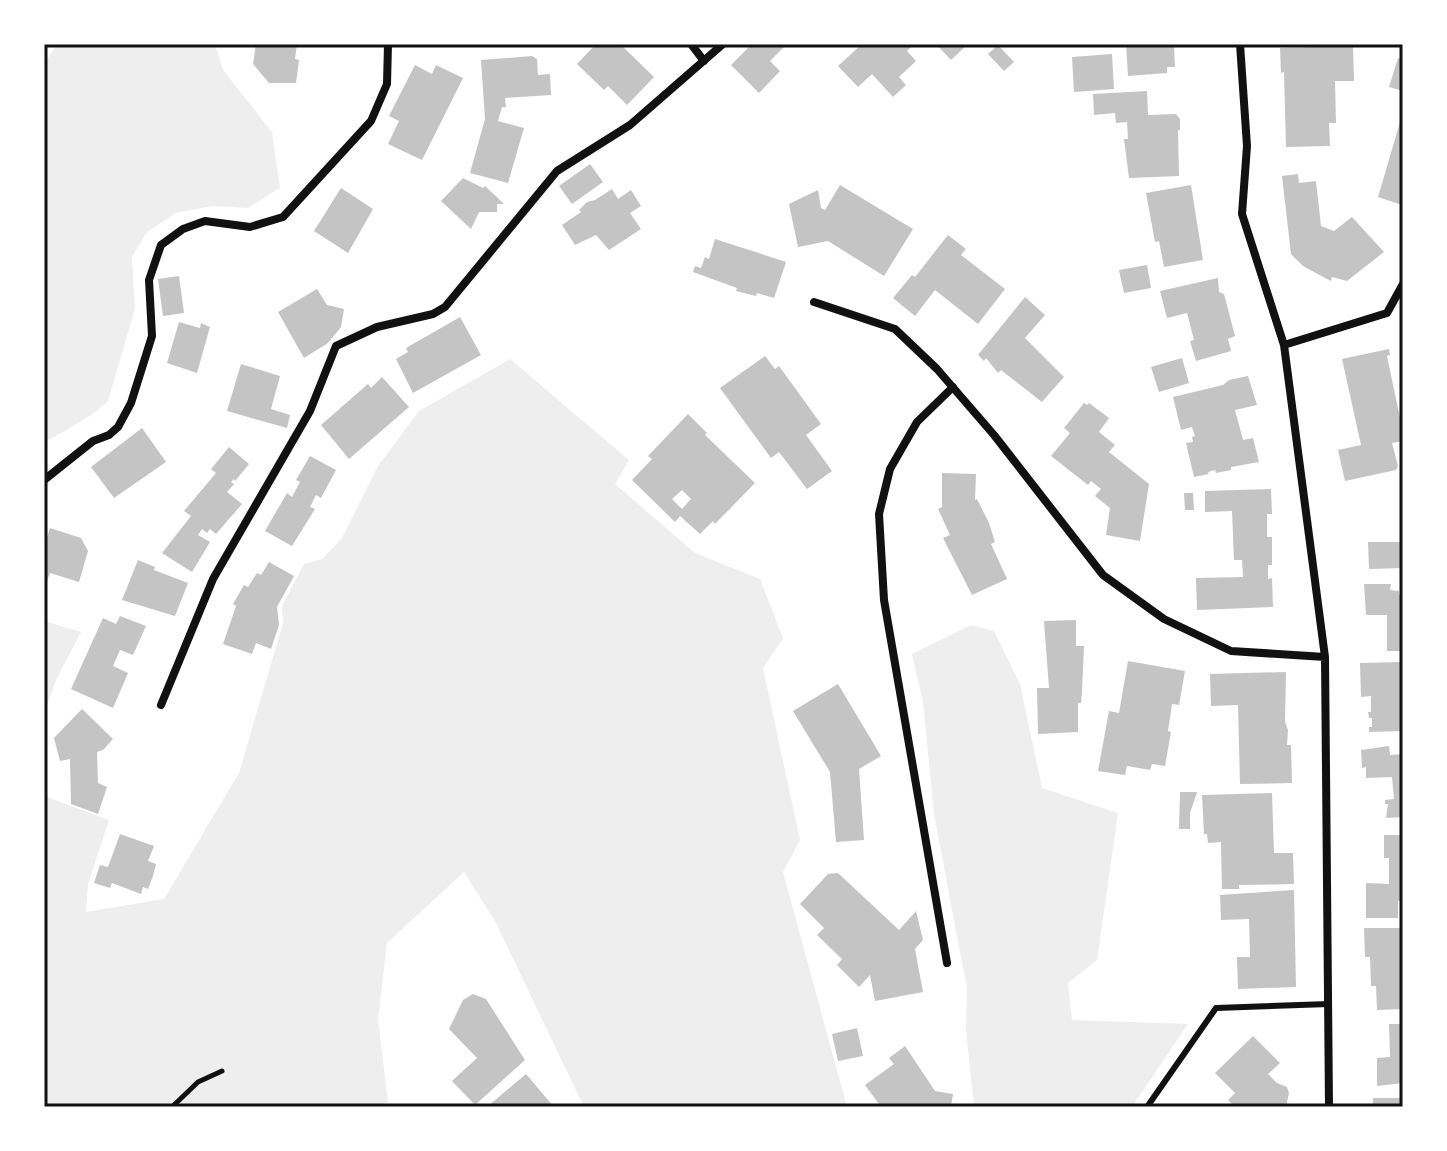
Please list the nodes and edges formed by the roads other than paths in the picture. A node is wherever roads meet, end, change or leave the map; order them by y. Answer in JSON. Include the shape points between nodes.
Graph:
{"nodes":[{"id":1,"x":388,"y":44,"type":"edge"},
{"id":2,"x":691,"y":44,"type":"edge"},
{"id":3,"x":723,"y":44,"type":"edge"},
{"id":4,"x":1240,"y":44,"type":"edge"},
{"id":5,"x":704,"y":61,"type":"junction"},
{"id":6,"x":1403,"y":284,"type":"edge"},
{"id":7,"x":814,"y":302,"type":"dead end"},
{"id":8,"x":1284,"y":345,"type":"junction"},
{"id":9,"x":953,"y":387,"type":"junction"},
{"id":10,"x":44,"y":480,"type":"edge"},
{"id":11,"x":1325,"y":657,"type":"junction"},
{"id":12,"x":161,"y":705,"type":"dead end"},
{"id":13,"x":947,"y":963,"type":"dead end"},
{"id":14,"x":1329,"y":1004,"type":"junction"},
{"id":15,"x":1147,"y":1107,"type":"edge"},
{"id":16,"x":1329,"y":1107,"type":"edge"}],
"edges":[{"from":1,"to":10,"type":"street","via":[[387,84],[371,121],[283,217],[250,227],[205,221],[161,245],[149,280],[152,336],[131,403],[109,435],[93,441]]},
{"from":2,"to":5,"type":"street"},
{"from":3,"to":5,"type":"street"},
{"from":4,"to":8,"type":"street","via":[[1247,146],[1242,214]]},
{"from":5,"to":12,"type":"street","via":[[630,125],[557,171],[445,307],[377,327],[336,346],[310,411],[213,579]]},
{"from":6,"to":8,"type":"street","via":[[1387,313]]},
{"from":7,"to":9,"type":"street","via":[[895,329]]},
{"from":8,"to":11,"type":"street"},
{"from":9,"to":11,"type":"street","via":[[1103,575],[1164,619],[1231,651]]},
{"from":9,"to":13,"type":"street","via":[[917,422],[890,469],[879,514],[884,600]]},
{"from":11,"to":14,"type":"street"},
{"from":14,"to":15,"type":"lane","via":[[1216,1008]]},
{"from":14,"to":16,"type":"street"}]}
